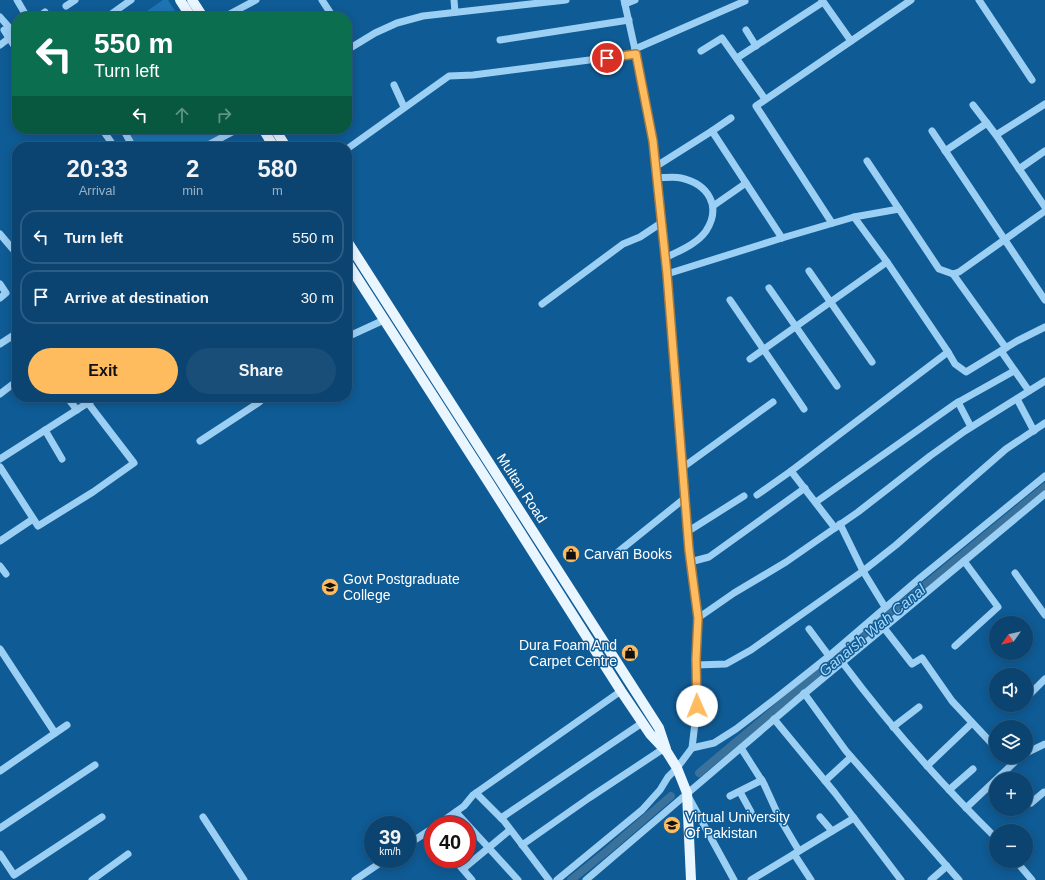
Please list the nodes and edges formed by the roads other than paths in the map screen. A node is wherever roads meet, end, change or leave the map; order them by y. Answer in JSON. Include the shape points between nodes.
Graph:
{"nodes":[{"id":1,"x":17,"y":0,"type":"edge"},
{"id":2,"x":75,"y":0,"type":"edge"},
{"id":3,"x":131,"y":0,"type":"edge"},
{"id":4,"x":180,"y":0,"type":"edge"},
{"id":5,"x":192,"y":0,"type":"edge"},
{"id":6,"x":256,"y":0,"type":"edge"},
{"id":7,"x":322,"y":0,"type":"edge"},
{"id":8,"x":454,"y":0,"type":"edge"},
{"id":9,"x":566,"y":0,"type":"edge"},
{"id":10,"x":635,"y":0,"type":"edge"},
{"id":11,"x":911,"y":0,"type":"edge"},
{"id":12,"x":979,"y":0,"type":"edge"},
{"id":13,"x":745,"y":1,"type":"dead end"},
{"id":14,"x":822,"y":1,"type":"edge"},
{"id":15,"x":625,"y":2,"type":"edge"},
{"id":16,"x":66,"y":6,"type":"dead end"},
{"id":17,"x":24,"y":12,"type":"edge"},
{"id":18,"x":114,"y":12,"type":"edge"},
{"id":19,"x":188,"y":12,"type":"edge"},
{"id":20,"x":200,"y":12,"type":"edge"},
{"id":21,"x":233,"y":12,"type":"edge"},
{"id":22,"x":330,"y":12,"type":"edge"},
{"id":23,"x":455,"y":12,"type":"junction"},
{"id":24,"x":0,"y":17,"type":"edge"},
{"id":25,"x":629,"y":20,"type":"junction"},
{"id":26,"x":4,"y":30,"type":"dead end"},
{"id":27,"x":746,"y":30,"type":"dead end"},
{"id":28,"x":12,"y":32,"type":"edge"},
{"id":29,"x":12,"y":33,"type":"edge"},
{"id":30,"x":12,"y":36,"type":"edge"},
{"id":31,"x":500,"y":40,"type":"dead end"},
{"id":32,"x":850,"y":41,"type":"junction"},
{"id":33,"x":0,"y":45,"type":"edge"},
{"id":34,"x":756,"y":46,"type":"junction"},
{"id":35,"x":352,"y":47,"type":"edge"},
{"id":36,"x":636,"y":51,"type":"junction"},
{"id":37,"x":701,"y":51,"type":"dead end"},
{"id":38,"x":737,"y":58,"type":"junction"},
{"id":39,"x":1032,"y":80,"type":"dead end"},
{"id":40,"x":394,"y":85,"type":"dead end"},
{"id":41,"x":765,"y":99,"type":"junction"},
{"id":42,"x":1045,"y":104,"type":"edge"},
{"id":43,"x":973,"y":105,"type":"dead end"},
{"id":44,"x":404,"y":107,"type":"junction"},
{"id":45,"x":731,"y":118,"type":"dead end"},
{"id":46,"x":987,"y":123,"type":"junction"},
{"id":47,"x":712,"y":130,"type":"junction"},
{"id":48,"x":932,"y":132,"type":"dead end"},
{"id":49,"x":107,"y":134,"type":"edge"},
{"id":50,"x":229,"y":134,"type":"edge"},
{"id":51,"x":996,"y":135,"type":"junction"},
{"id":52,"x":111,"y":142,"type":"dead end"},
{"id":53,"x":213,"y":142,"type":"edge"},
{"id":54,"x":352,"y":145,"type":"edge"},
{"id":55,"x":945,"y":151,"type":"junction"},
{"id":56,"x":1045,"y":152,"type":"edge"},
{"id":57,"x":867,"y":161,"type":"dead end"},
{"id":58,"x":655,"y":167,"type":"junction"},
{"id":59,"x":1019,"y":169,"type":"junction"},
{"id":60,"x":656,"y":178,"type":"junction"},
{"id":61,"x":746,"y":183,"type":"junction"},
{"id":62,"x":713,"y":206,"type":"junction"},
{"id":63,"x":1045,"y":207,"type":"edge"},
{"id":64,"x":899,"y":209,"type":"junction"},
{"id":65,"x":1045,"y":211,"type":"edge"},
{"id":66,"x":854,"y":217,"type":"junction"},
{"id":67,"x":661,"y":223,"type":"junction"},
{"id":68,"x":832,"y":223,"type":"junction"},
{"id":69,"x":0,"y":234,"type":"edge"},
{"id":70,"x":782,"y":238,"type":"junction"},
{"id":71,"x":1005,"y":240,"type":"junction"},
{"id":72,"x":12,"y":248,"type":"edge"},
{"id":73,"x":352,"y":249,"type":"edge"},
{"id":74,"x":665,"y":258,"type":"junction"},
{"id":75,"x":887,"y":262,"type":"junction"},
{"id":76,"x":352,"y":270,"type":"edge"},
{"id":77,"x":808,"y":271,"type":"dead end"},
{"id":78,"x":667,"y":274,"type":"junction"},
{"id":79,"x":953,"y":274,"type":"junction"},
{"id":80,"x":0,"y":284,"type":"edge"},
{"id":81,"x":769,"y":288,"type":"dead end"},
{"id":82,"x":0,"y":298,"type":"edge"},
{"id":83,"x":730,"y":300,"type":"dead end"},
{"id":84,"x":1045,"y":300,"type":"edge"},
{"id":85,"x":830,"y":302,"type":"junction"},
{"id":86,"x":542,"y":304,"type":"dead end"},
{"id":87,"x":384,"y":320,"type":"junction"},
{"id":88,"x":796,"y":326,"type":"junction"},
{"id":89,"x":1045,"y":327,"type":"edge"},
{"id":90,"x":352,"y":335,"type":"edge"},
{"id":91,"x":12,"y":336,"type":"edge"},
{"id":92,"x":0,"y":344,"type":"edge"},
{"id":93,"x":764,"y":349,"type":"junction"},
{"id":94,"x":1004,"y":349,"type":"junction"},
{"id":95,"x":948,"y":352,"type":"junction"},
{"id":96,"x":750,"y":359,"type":"dead end"},
{"id":97,"x":872,"y":362,"type":"dead end"},
{"id":98,"x":1014,"y":371,"type":"junction"},
{"id":99,"x":1045,"y":381,"type":"edge"},
{"id":100,"x":12,"y":385,"type":"edge"},
{"id":101,"x":837,"y":386,"type":"dead end"},
{"id":102,"x":1029,"y":391,"type":"junction"},
{"id":103,"x":0,"y":394,"type":"edge"},
{"id":104,"x":1017,"y":399,"type":"junction"},
{"id":105,"x":71,"y":402,"type":"edge"},
{"id":106,"x":259,"y":402,"type":"edge"},
{"id":107,"x":773,"y":402,"type":"dead end"},
{"id":108,"x":958,"y":402,"type":"junction"},
{"id":109,"x":88,"y":403,"type":"joint"},
{"id":110,"x":804,"y":409,"type":"dead end"},
{"id":111,"x":77,"y":410,"type":"junction"},
{"id":112,"x":1045,"y":423,"type":"edge"},
{"id":113,"x":971,"y":427,"type":"junction"},
{"id":114,"x":45,"y":430,"type":"junction"},
{"id":115,"x":1034,"y":431,"type":"junction"},
{"id":116,"x":200,"y":441,"type":"dead end"},
{"id":117,"x":0,"y":459,"type":"edge"},
{"id":118,"x":62,"y":459,"type":"dead end"},
{"id":119,"x":0,"y":467,"type":"edge"},
{"id":120,"x":682,"y":468,"type":"junction"},
{"id":121,"x":791,"y":471,"type":"junction"},
{"id":122,"x":1045,"y":476,"type":"edge"},
{"id":123,"x":805,"y":488,"type":"junction"},
{"id":124,"x":1045,"y":494,"type":"edge"},
{"id":125,"x":757,"y":495,"type":"dead end"},
{"id":126,"x":744,"y":496,"type":"dead end"},
{"id":127,"x":685,"y":498,"type":"junction"},
{"id":128,"x":816,"y":502,"type":"junction"},
{"id":129,"x":33,"y":519,"type":"junction"},
{"id":130,"x":837,"y":526,"type":"junction"},
{"id":131,"x":687,"y":532,"type":"junction"},
{"id":132,"x":0,"y":541,"type":"edge"},
{"id":133,"x":618,"y":552,"type":"dead end"},
{"id":134,"x":964,"y":561,"type":"junction"},
{"id":135,"x":690,"y":562,"type":"junction"},
{"id":136,"x":0,"y":566,"type":"edge"},
{"id":137,"x":863,"y":571,"type":"junction"},
{"id":138,"x":1015,"y":573,"type":"dead end"},
{"id":139,"x":6,"y":574,"type":"dead end"},
{"id":140,"x":884,"y":607,"type":"junction"},
{"id":141,"x":1045,"y":616,"type":"edge"},
{"id":142,"x":698,"y":618,"type":"junction"},
{"id":143,"x":884,"y":628,"type":"junction"},
{"id":144,"x":809,"y":629,"type":"dead end"},
{"id":145,"x":955,"y":646,"type":"dead end"},
{"id":146,"x":0,"y":649,"type":"edge"},
{"id":147,"x":828,"y":656,"type":"junction"},
{"id":148,"x":842,"y":662,"type":"junction"},
{"id":149,"x":696,"y":666,"type":"junction"},
{"id":150,"x":1045,"y":679,"type":"edge"},
{"id":151,"x":621,"y":691,"type":"junction"},
{"id":152,"x":1033,"y":691,"type":"edge"},
{"id":153,"x":804,"y":693,"type":"junction"},
{"id":154,"x":920,"y":707,"type":"dead end"},
{"id":155,"x":774,"y":719,"type":"junction"},
{"id":156,"x":642,"y":723,"type":"junction"},
{"id":157,"x":972,"y":723,"type":"junction"},
{"id":158,"x":67,"y":726,"type":"dead end"},
{"id":159,"x":893,"y":727,"type":"junction"},
{"id":160,"x":55,"y":734,"type":"junction"},
{"id":161,"x":989,"y":741,"type":"edge"},
{"id":162,"x":1045,"y":744,"type":"edge"},
{"id":163,"x":692,"y":748,"type":"junction"},
{"id":164,"x":740,"y":748,"type":"junction"},
{"id":165,"x":1033,"y":749,"type":"edge"},
{"id":166,"x":665,"y":750,"type":"junction"},
{"id":167,"x":851,"y":757,"type":"junction"},
{"id":168,"x":0,"y":761,"type":"edge"},
{"id":169,"x":1013,"y":764,"type":"edge"},
{"id":170,"x":95,"y":765,"type":"dead end"},
{"id":171,"x":927,"y":766,"type":"junction"},
{"id":172,"x":677,"y":768,"type":"junction"},
{"id":173,"x":2,"y":769,"type":"edge"},
{"id":174,"x":973,"y":769,"type":"dead end"},
{"id":175,"x":762,"y":780,"type":"junction"},
{"id":176,"x":825,"y":781,"type":"junction"},
{"id":177,"x":950,"y":790,"type":"junction"},
{"id":178,"x":740,"y":792,"type":"junction"},
{"id":179,"x":1045,"y":792,"type":"edge"},
{"id":180,"x":476,"y":793,"type":"junction"},
{"id":181,"x":687,"y":793,"type":"junction"},
{"id":182,"x":730,"y":796,"type":"dead end"},
{"id":183,"x":1033,"y":801,"type":"edge"},
{"id":184,"x":966,"y":808,"type":"junction"},
{"id":185,"x":456,"y":812,"type":"junction"},
{"id":186,"x":751,"y":812,"type":"dead end"},
{"id":187,"x":450,"y":816,"type":"edge"},
{"id":188,"x":102,"y":817,"type":"dead end"},
{"id":189,"x":203,"y":817,"type":"dead end"},
{"id":190,"x":820,"y":817,"type":"dead end"},
{"id":191,"x":501,"y":818,"type":"junction"},
{"id":192,"x":854,"y":818,"type":"junction"},
{"id":193,"x":0,"y":828,"type":"edge"},
{"id":194,"x":510,"y":830,"type":"junction"},
{"id":195,"x":832,"y":831,"type":"junction"},
{"id":196,"x":989,"y":831,"type":"edge"},
{"id":197,"x":522,"y":845,"type":"junction"},
{"id":198,"x":488,"y":847,"type":"junction"},
{"id":199,"x":797,"y":852,"type":"junction"},
{"id":200,"x":0,"y":854,"type":"edge"},
{"id":201,"x":128,"y":854,"type":"dead end"},
{"id":202,"x":947,"y":866,"type":"junction"},
{"id":203,"x":373,"y":868,"type":"edge"},
{"id":204,"x":1022,"y":868,"type":"edge"},
{"id":205,"x":463,"y":869,"type":"joint"},
{"id":206,"x":15,"y":877,"type":"edge"},
{"id":207,"x":357,"y":879,"type":"edge"},
{"id":208,"x":92,"y":880,"type":"edge"},
{"id":209,"x":244,"y":880,"type":"edge"},
{"id":210,"x":472,"y":880,"type":"edge"},
{"id":211,"x":518,"y":880,"type":"edge"},
{"id":212,"x":549,"y":880,"type":"edge"},
{"id":213,"x":557,"y":880,"type":"edge"},
{"id":214,"x":586,"y":880,"type":"edge"},
{"id":215,"x":691,"y":880,"type":"edge"},
{"id":216,"x":734,"y":880,"type":"edge"},
{"id":217,"x":751,"y":880,"type":"edge"},
{"id":218,"x":811,"y":880,"type":"edge"},
{"id":219,"x":901,"y":880,"type":"edge"},
{"id":220,"x":931,"y":880,"type":"edge"},
{"id":221,"x":959,"y":880,"type":"edge"},
{"id":222,"x":1032,"y":880,"type":"edge"}],
"edges":[{"from":1,"to":17,"type":"street"},
{"from":2,"to":16,"type":"street"},
{"from":3,"to":18,"type":"street"},
{"from":4,"to":19,"type":"main road"},
{"from":5,"to":20,"type":"main road"},
{"from":6,"to":21,"type":"street"},
{"from":7,"to":22,"type":"street"},
{"from":8,"to":23,"type":"street"},
{"from":9,"to":23,"type":"street"},
{"from":10,"to":15,"type":"street"},
{"from":11,"to":32,"type":"street"},
{"from":12,"to":39,"type":"street"},
{"from":13,"to":36,"type":"street"},
{"from":14,"to":32,"type":"street"},
{"from":14,"to":34,"type":"street"},
{"from":15,"to":25,"type":"street"},
{"from":23,"to":35,"type":"street","via":[[423,16],[396,24]]},
{"from":24,"to":28,"type":"street"},
{"from":25,"to":31,"type":"street"},
{"from":25,"to":36,"type":"street"},
{"from":26,"to":29,"type":"street"},
{"from":27,"to":34,"type":"street"},
{"from":30,"to":33,"type":"street"},
{"from":32,"to":41,"type":"street"},
{"from":34,"to":38,"type":"street"},
{"from":36,"to":44,"type":"street","via":[[474,75],[449,76]]},
{"from":36,"to":58,"type":"street","via":[[653,141]]},
{"from":37,"to":38,"type":"street","via":[[722,38]]},
{"from":38,"to":41,"type":"street"},
{"from":40,"to":44,"type":"street"},
{"from":41,"to":68,"type":"street","via":[[756,106]]},
{"from":42,"to":51,"type":"street"},
{"from":43,"to":46,"type":"street"},
{"from":44,"to":54,"type":"street"},
{"from":45,"to":47,"type":"street"},
{"from":46,"to":51,"type":"street"},
{"from":46,"to":55,"type":"street"},
{"from":47,"to":58,"type":"street"},
{"from":47,"to":61,"type":"street"},
{"from":48,"to":55,"type":"street"},
{"from":49,"to":52,"type":"street"},
{"from":50,"to":53,"type":"street"},
{"from":51,"to":59,"type":"street"},
{"from":55,"to":71,"type":"street"},
{"from":56,"to":59,"type":"street"},
{"from":57,"to":64,"type":"street"},
{"from":58,"to":60,"type":"street"},
{"from":59,"to":63,"type":"street"},
{"from":60,"to":62,"type":"street","via":[[680,178],[697,183],[706,191]]},
{"from":60,"to":67,"type":"street"},
{"from":61,"to":62,"type":"street"},
{"from":61,"to":70,"type":"street"},
{"from":62,"to":74,"type":"street","via":[[712,217],[705,232],[695,242]]},
{"from":64,"to":66,"type":"street"},
{"from":64,"to":79,"type":"street","via":[[939,269]]},
{"from":65,"to":71,"type":"street"},
{"from":66,"to":68,"type":"street"},
{"from":66,"to":75,"type":"street"},
{"from":67,"to":74,"type":"street"},
{"from":67,"to":86,"type":"street","via":[[640,237],[623,244]]},
{"from":68,"to":70,"type":"street"},
{"from":69,"to":72,"type":"street"},
{"from":70,"to":78,"type":"street"},
{"from":71,"to":79,"type":"street"},
{"from":71,"to":84,"type":"street"},
{"from":73,"to":166,"type":"main road","name":"Multan Road","via":[[659,728]]},
{"from":74,"to":78,"type":"street"},
{"from":75,"to":85,"type":"street"},
{"from":75,"to":95,"type":"street"},
{"from":76,"to":87,"type":"main road","name":"Multan Road"},
{"from":77,"to":85,"type":"street"},
{"from":78,"to":120,"type":"street"},
{"from":79,"to":94,"type":"street"},
{"from":80,"to":82,"type":"street","via":[[6,293]]},
{"from":81,"to":88,"type":"street"},
{"from":83,"to":93,"type":"street"},
{"from":85,"to":88,"type":"street"},
{"from":85,"to":97,"type":"street"},
{"from":87,"to":90,"type":"street"},
{"from":87,"to":151,"type":"main road","name":"Multan Road"},
{"from":88,"to":93,"type":"street"},
{"from":88,"to":101,"type":"street"},
{"from":89,"to":94,"type":"street"},
{"from":91,"to":92,"type":"street"},
{"from":93,"to":96,"type":"street"},
{"from":93,"to":110,"type":"street"},
{"from":94,"to":95,"type":"street","via":[[966,372],[955,364]]},
{"from":94,"to":98,"type":"street"},
{"from":95,"to":121,"type":"street"},
{"from":98,"to":102,"type":"street"},
{"from":98,"to":108,"type":"street"},
{"from":99,"to":102,"type":"street"},
{"from":100,"to":103,"type":"street"},
{"from":102,"to":104,"type":"street"},
{"from":104,"to":113,"type":"street"},
{"from":104,"to":115,"type":"street"},
{"from":105,"to":111,"type":"street"},
{"from":106,"to":116,"type":"street"},
{"from":107,"to":120,"type":"street"},
{"from":108,"to":113,"type":"street"},
{"from":108,"to":128,"type":"street"},
{"from":109,"to":111,"type":"street"},
{"from":109,"to":129,"type":"street","via":[[134,463],[38,526]]},
{"from":111,"to":114,"type":"street"},
{"from":112,"to":115,"type":"street"},
{"from":113,"to":130,"type":"street"},
{"from":114,"to":117,"type":"street"},
{"from":114,"to":118,"type":"street"},
{"from":115,"to":137,"type":"street","via":[[1006,449]]},
{"from":119,"to":129,"type":"street"},
{"from":120,"to":127,"type":"street"},
{"from":121,"to":123,"type":"street"},
{"from":121,"to":125,"type":"street"},
{"from":122,"to":140,"type":"street"},
{"from":123,"to":128,"type":"street"},
{"from":123,"to":135,"type":"street","via":[[709,557]]},
{"from":124,"to":134,"type":"street"},
{"from":126,"to":131,"type":"street"},
{"from":127,"to":131,"type":"street"},
{"from":127,"to":133,"type":"street"},
{"from":128,"to":130,"type":"street"},
{"from":129,"to":132,"type":"street"},
{"from":130,"to":137,"type":"street"},
{"from":130,"to":142,"type":"street"},
{"from":131,"to":135,"type":"street"},
{"from":134,"to":143,"type":"street"},
{"from":134,"to":145,"type":"street","via":[[998,607]]},
{"from":135,"to":142,"type":"street"},
{"from":136,"to":139,"type":"street"},
{"from":137,"to":140,"type":"street"},
{"from":137,"to":149,"type":"street","via":[[726,664]]},
{"from":138,"to":141,"type":"street"},
{"from":140,"to":147,"type":"street"},
{"from":142,"to":149,"type":"street"},
{"from":143,"to":148,"type":"street"},
{"from":143,"to":157,"type":"street","via":[[912,664],[922,658],[952,702]]},
{"from":144,"to":147,"type":"street"},
{"from":146,"to":160,"type":"street"},
{"from":147,"to":163,"type":"street","via":[[736,729],[714,743]]},
{"from":148,"to":153,"type":"street"},
{"from":148,"to":159,"type":"street"},
{"from":149,"to":163,"type":"street","via":[[697,706]]},
{"from":150,"to":152,"type":"street"},
{"from":151,"to":156,"type":"main road","name":"Multan Road"},
{"from":151,"to":180,"type":"street"},
{"from":153,"to":155,"type":"street"},
{"from":153,"to":167,"type":"street"},
{"from":154,"to":159,"type":"street"},
{"from":155,"to":164,"type":"street"},
{"from":155,"to":176,"type":"street"},
{"from":156,"to":166,"type":"main road","name":"Multan Road"},
{"from":156,"to":191,"type":"street"},
{"from":157,"to":161,"type":"street"},
{"from":157,"to":171,"type":"street"},
{"from":158,"to":160,"type":"street"},
{"from":159,"to":171,"type":"street"},
{"from":160,"to":173,"type":"street"},
{"from":162,"to":165,"type":"street"},
{"from":163,"to":172,"type":"street"},
{"from":164,"to":175,"type":"street"},
{"from":164,"to":181,"type":"street"},
{"from":166,"to":172,"type":"main road","name":"Multan Road"},
{"from":166,"to":197,"type":"street","via":[[589,798]]},
{"from":167,"to":176,"type":"street"},
{"from":167,"to":202,"type":"street"},
{"from":168,"to":173,"type":"street"},
{"from":169,"to":184,"type":"street"},
{"from":170,"to":193,"type":"street"},
{"from":171,"to":177,"type":"street"},
{"from":172,"to":181,"type":"main road","name":"Multan Road"},
{"from":172,"to":213,"type":"street","via":[[642,810]]},
{"from":174,"to":177,"type":"street"},
{"from":175,"to":178,"type":"street"},
{"from":175,"to":199,"type":"street"},
{"from":176,"to":192,"type":"street"},
{"from":177,"to":184,"type":"street"},
{"from":178,"to":182,"type":"street"},
{"from":178,"to":186,"type":"street"},
{"from":179,"to":183,"type":"street"},
{"from":180,"to":185,"type":"street"},
{"from":180,"to":191,"type":"street"},
{"from":181,"to":214,"type":"street"},
{"from":181,"to":215,"type":"main road","name":"Multan Road"},
{"from":181,"to":216,"type":"street"},
{"from":184,"to":196,"type":"street"},
{"from":185,"to":187,"type":"street"},
{"from":185,"to":198,"type":"street"},
{"from":188,"to":206,"type":"street"},
{"from":189,"to":209,"type":"street"},
{"from":190,"to":195,"type":"street"},
{"from":191,"to":194,"type":"street"},
{"from":192,"to":195,"type":"street"},
{"from":192,"to":219,"type":"street"},
{"from":194,"to":197,"type":"street"},
{"from":194,"to":198,"type":"street"},
{"from":195,"to":199,"type":"street"},
{"from":197,"to":212,"type":"street"},
{"from":198,"to":205,"type":"street"},
{"from":198,"to":211,"type":"street"},
{"from":199,"to":217,"type":"street"},
{"from":199,"to":218,"type":"street"},
{"from":200,"to":206,"type":"street"},
{"from":201,"to":208,"type":"street"},
{"from":202,"to":220,"type":"street"},
{"from":202,"to":221,"type":"street"},
{"from":203,"to":207,"type":"street"},
{"from":204,"to":222,"type":"street"},
{"from":205,"to":210,"type":"street"}]}
